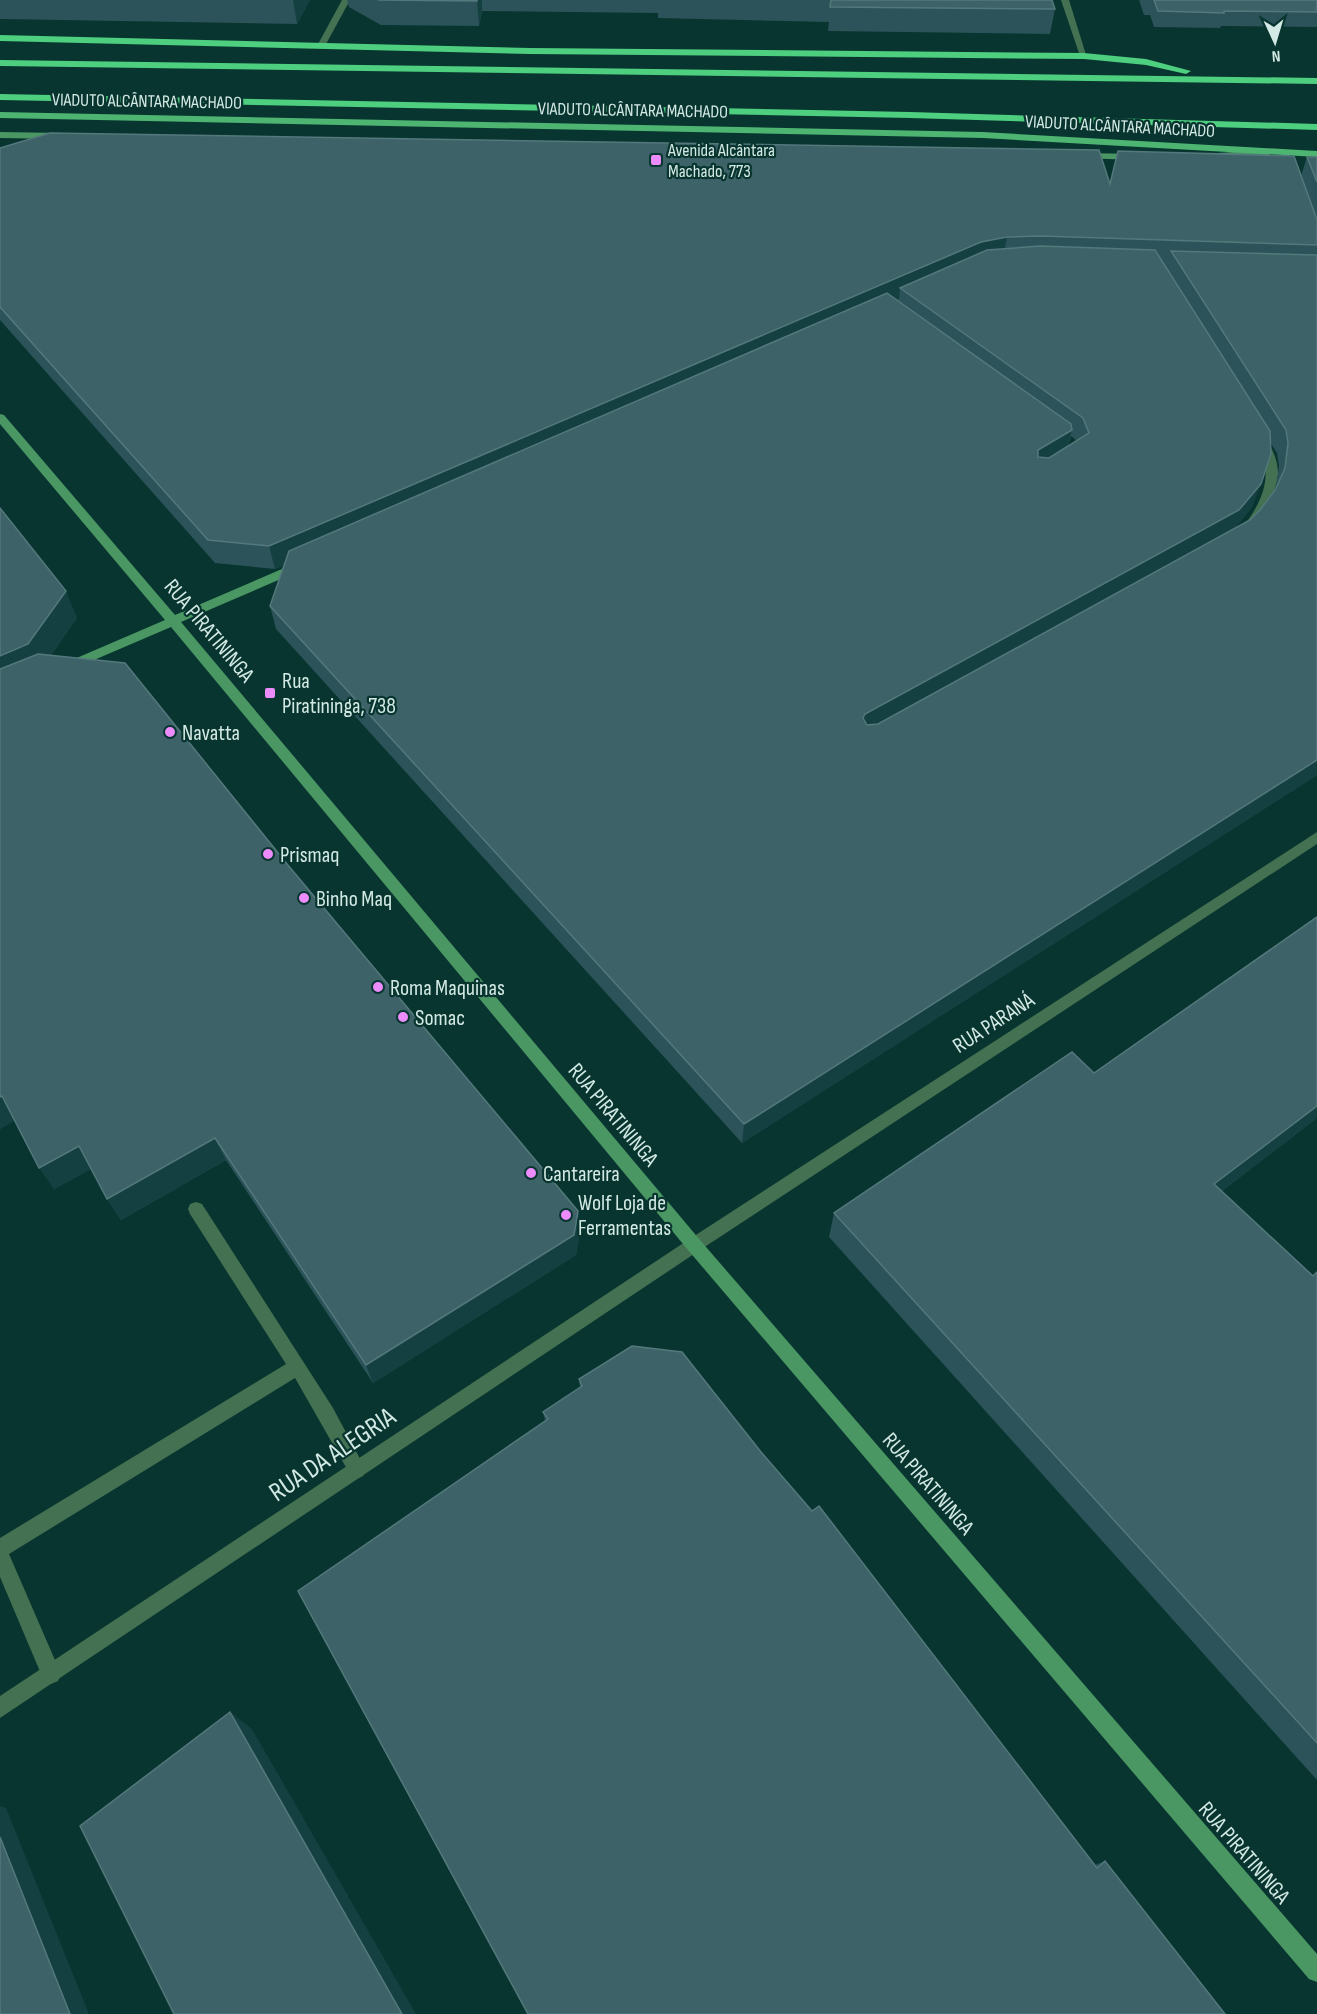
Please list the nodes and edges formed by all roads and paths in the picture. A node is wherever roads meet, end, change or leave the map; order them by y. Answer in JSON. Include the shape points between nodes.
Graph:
{"nodes":[{"id":1,"x":345,"y":0,"type":"edge"},
{"id":2,"x":1065,"y":0,"type":"edge"},
{"id":3,"x":0,"y":38,"type":"edge"},
{"id":4,"x":321,"y":46,"type":"junction"},
{"id":5,"x":1084,"y":56,"type":"junction"},
{"id":6,"x":0,"y":63,"type":"edge"},
{"id":7,"x":1217,"y":78,"type":"junction"},
{"id":8,"x":1317,"y":81,"type":"edge"},
{"id":9,"x":0,"y":97,"type":"edge"},
{"id":10,"x":0,"y":115,"type":"edge"},
{"id":11,"x":1317,"y":127,"type":"edge"},
{"id":12,"x":0,"y":135,"type":"edge"},
{"id":13,"x":72,"y":136,"type":"edge"},
{"id":14,"x":1266,"y":153,"type":"junction"},
{"id":15,"x":1284,"y":154,"type":"junction"},
{"id":16,"x":1317,"y":154,"type":"edge"},
{"id":17,"x":1077,"y":156,"type":"edge"},
{"id":18,"x":1147,"y":157,"type":"edge"},
{"id":19,"x":1190,"y":157,"type":"edge"},
{"id":20,"x":1288,"y":164,"type":"edge"},
{"id":21,"x":0,"y":417,"type":"edge"},
{"id":22,"x":1252,"y":424,"type":"edge"},
{"id":23,"x":1236,"y":538,"type":"edge"},
{"id":24,"x":306,"y":563,"type":"edge"},
{"id":25,"x":174,"y":621,"type":"junction"},
{"id":26,"x":61,"y":670,"type":"edge"},
{"id":27,"x":1317,"y":837,"type":"edge"},
{"id":28,"x":196,"y":1209,"type":"dead end"},
{"id":29,"x":694,"y":1245,"type":"junction"},
{"id":30,"x":298,"y":1367,"type":"junction"},
{"id":31,"x":357,"y":1470,"type":"junction"},
{"id":32,"x":0,"y":1549,"type":"edge"},
{"id":33,"x":0,"y":1555,"type":"edge"},
{"id":34,"x":51,"y":1674,"type":"junction"},
{"id":35,"x":0,"y":1708,"type":"edge"},
{"id":36,"x":1317,"y":1971,"type":"edge"}],
"edges":[{"from":1,"to":4,"type":"street"},
{"from":2,"to":5,"type":"street"},
{"from":3,"to":4,"type":"highway"},
{"from":4,"to":5,"type":"highway"},
{"from":5,"to":7,"type":"highway","via":[[1146,62]]},
{"from":6,"to":7,"type":"highway","name":"VIADUTO ALCÂNTARA MACHADO"},
{"from":7,"to":8,"type":"highway"},
{"from":9,"to":11,"type":"highway","name":"VIADUTO ALCÂNTARA MACHADO","via":[[898,114]]},
{"from":10,"to":14,"type":"main road","name":"VIADUTO ALCÂNTARA MACHADO","via":[[982,135]]},
{"from":12,"to":13,"type":"street"},
{"from":14,"to":15,"type":"main road","name":"VIADUTO ALCÂNTARA MACHADO"},
{"from":14,"to":19,"type":"street"},
{"from":15,"to":16,"type":"main road","name":"VIADUTO ALCÂNTARA MACHADO"},
{"from":15,"to":20,"type":"street"},
{"from":17,"to":18,"type":"street"},
{"from":21,"to":25,"type":"street","name":"RUA PIRATININGA"},
{"from":22,"to":23,"type":"street","via":[[1274,469],[1271,488],[1252,524]]},
{"from":24,"to":25,"type":"street"},
{"from":25,"to":26,"type":"street"},
{"from":25,"to":29,"type":"street","name":"RUA PIRATININGA"},
{"from":27,"to":29,"type":"street","name":"RUA PARANÁ"},
{"from":28,"to":30,"type":"street"},
{"from":29,"to":31,"type":"street","name":"RUA DA ALEGRIA"},
{"from":29,"to":36,"type":"street","name":"RUA PIRATININGA"},
{"from":30,"to":31,"type":"street"},
{"from":30,"to":32,"type":"street"},
{"from":31,"to":34,"type":"street","name":"RUA DA ALEGRIA"},
{"from":33,"to":34,"type":"street"},
{"from":34,"to":35,"type":"street","name":"RUA DA ALEGRIA"}]}
